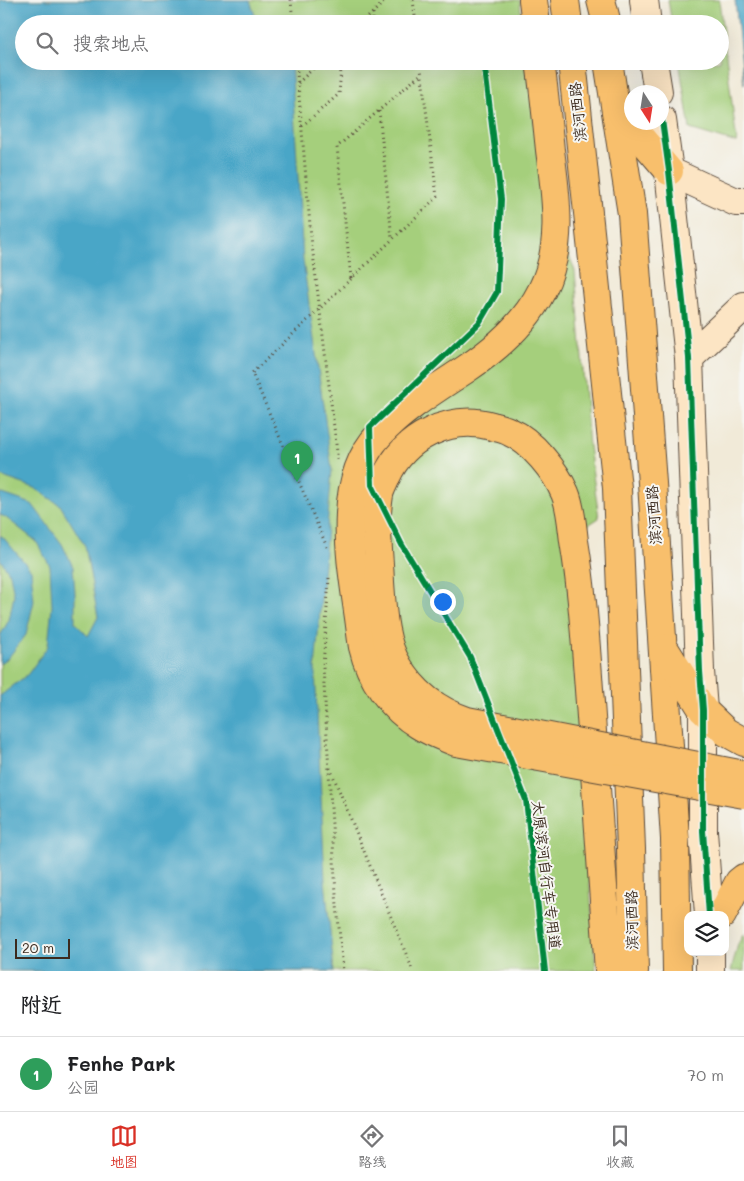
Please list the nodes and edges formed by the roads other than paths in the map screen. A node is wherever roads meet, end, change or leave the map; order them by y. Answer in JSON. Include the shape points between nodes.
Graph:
{"nodes":[{"id":1,"x":534,"y":0,"type":"edge"},
{"id":2,"x":565,"y":0,"type":"edge"},
{"id":3,"x":600,"y":0,"type":"edge"},
{"id":4,"x":644,"y":0,"type":"edge"},
{"id":5,"x":535,"y":15,"type":"edge"},
{"id":6,"x":567,"y":15,"type":"edge"},
{"id":7,"x":602,"y":15,"type":"edge"},
{"id":8,"x":605,"y":15,"type":"edge"},
{"id":9,"x":646,"y":15,"type":"edge"},
{"id":10,"x":541,"y":70,"type":"edge"},
{"id":11,"x":573,"y":70,"type":"edge"},
{"id":12,"x":609,"y":70,"type":"edge"},
{"id":13,"x":621,"y":70,"type":"edge"},
{"id":14,"x":654,"y":70,"type":"edge"},
{"id":15,"x":625,"y":85,"type":"edge"},
{"id":16,"x":657,"y":85,"type":"edge"},
{"id":17,"x":638,"y":130,"type":"edge"},
{"id":18,"x":663,"y":130,"type":"edge"},
{"id":19,"x":669,"y":171,"type":"junction"},
{"id":20,"x":744,"y":202,"type":"edge"},
{"id":21,"x":744,"y":306,"type":"edge"},
{"id":22,"x":689,"y":358,"type":"junction"},
{"id":23,"x":662,"y":645,"type":"junction"},
{"id":24,"x":703,"y":710,"type":"junction"},
{"id":25,"x":744,"y":742,"type":"edge"},
{"id":26,"x":744,"y":775,"type":"edge"},
{"id":27,"x":744,"y":794,"type":"edge"},
{"id":28,"x":744,"y":878,"type":"edge"},
{"id":29,"x":709,"y":911,"type":"edge"},
{"id":30,"x":724,"y":911,"type":"edge"},
{"id":31,"x":710,"y":956,"type":"edge"},
{"id":32,"x":609,"y":971,"type":"edge"},
{"id":33,"x":634,"y":971,"type":"edge"},
{"id":34,"x":677,"y":971,"type":"edge"},
{"id":35,"x":710,"y":971,"type":"edge"}],
"edges":[{"from":1,"to":5,"type":"highway"},
{"from":2,"to":6,"type":"highway"},
{"from":3,"to":7,"type":"highway"},
{"from":3,"to":8,"type":"highway"},
{"from":4,"to":9,"type":"street"},
{"from":10,"to":27,"type":"highway","bridge":true,"via":[[556,200],[557,241],[552,267],[529,311],[504,338],[481,359],[403,412],[378,436],[363,458],[351,495],[349,532],[350,562],[364,649],[376,680],[395,707],[418,725],[456,742]]},
{"from":11,"to":33,"type":"highway","name":"滨河西路","via":[[617,488]]},
{"from":12,"to":23,"type":"highway","name":"滨河西路","via":[[632,214]]},
{"from":13,"to":15,"type":"highway"},
{"from":14,"to":16,"type":"street"},
{"from":17,"to":19,"type":"highway","via":[[640,137]]},
{"from":18,"to":19,"type":"street"},
{"from":19,"to":20,"type":"street","via":[[736,202]]},
{"from":19,"to":22,"type":"street"},
{"from":21,"to":22,"type":"street"},
{"from":22,"to":24,"type":"street"},
{"from":23,"to":24,"type":"highway"},
{"from":23,"to":34,"type":"highway","name":"滨河西路","via":[[675,839]]},
{"from":24,"to":25,"type":"highway","via":[[726,732]]},
{"from":24,"to":29,"type":"street","via":[[703,830]]},
{"from":26,"to":32,"type":"highway","bridge":true,"via":[[467,721],[447,714],[424,699],[396,664],[382,613],[377,526],[379,494],[391,468],[407,447],[430,431],[460,423],[487,425],[512,432],[538,452],[556,475],[566,495],[579,570],[590,703]]},
{"from":28,"to":30,"type":"highway","via":[[738,882]]},
{"from":31,"to":35,"type":"street"}]}
